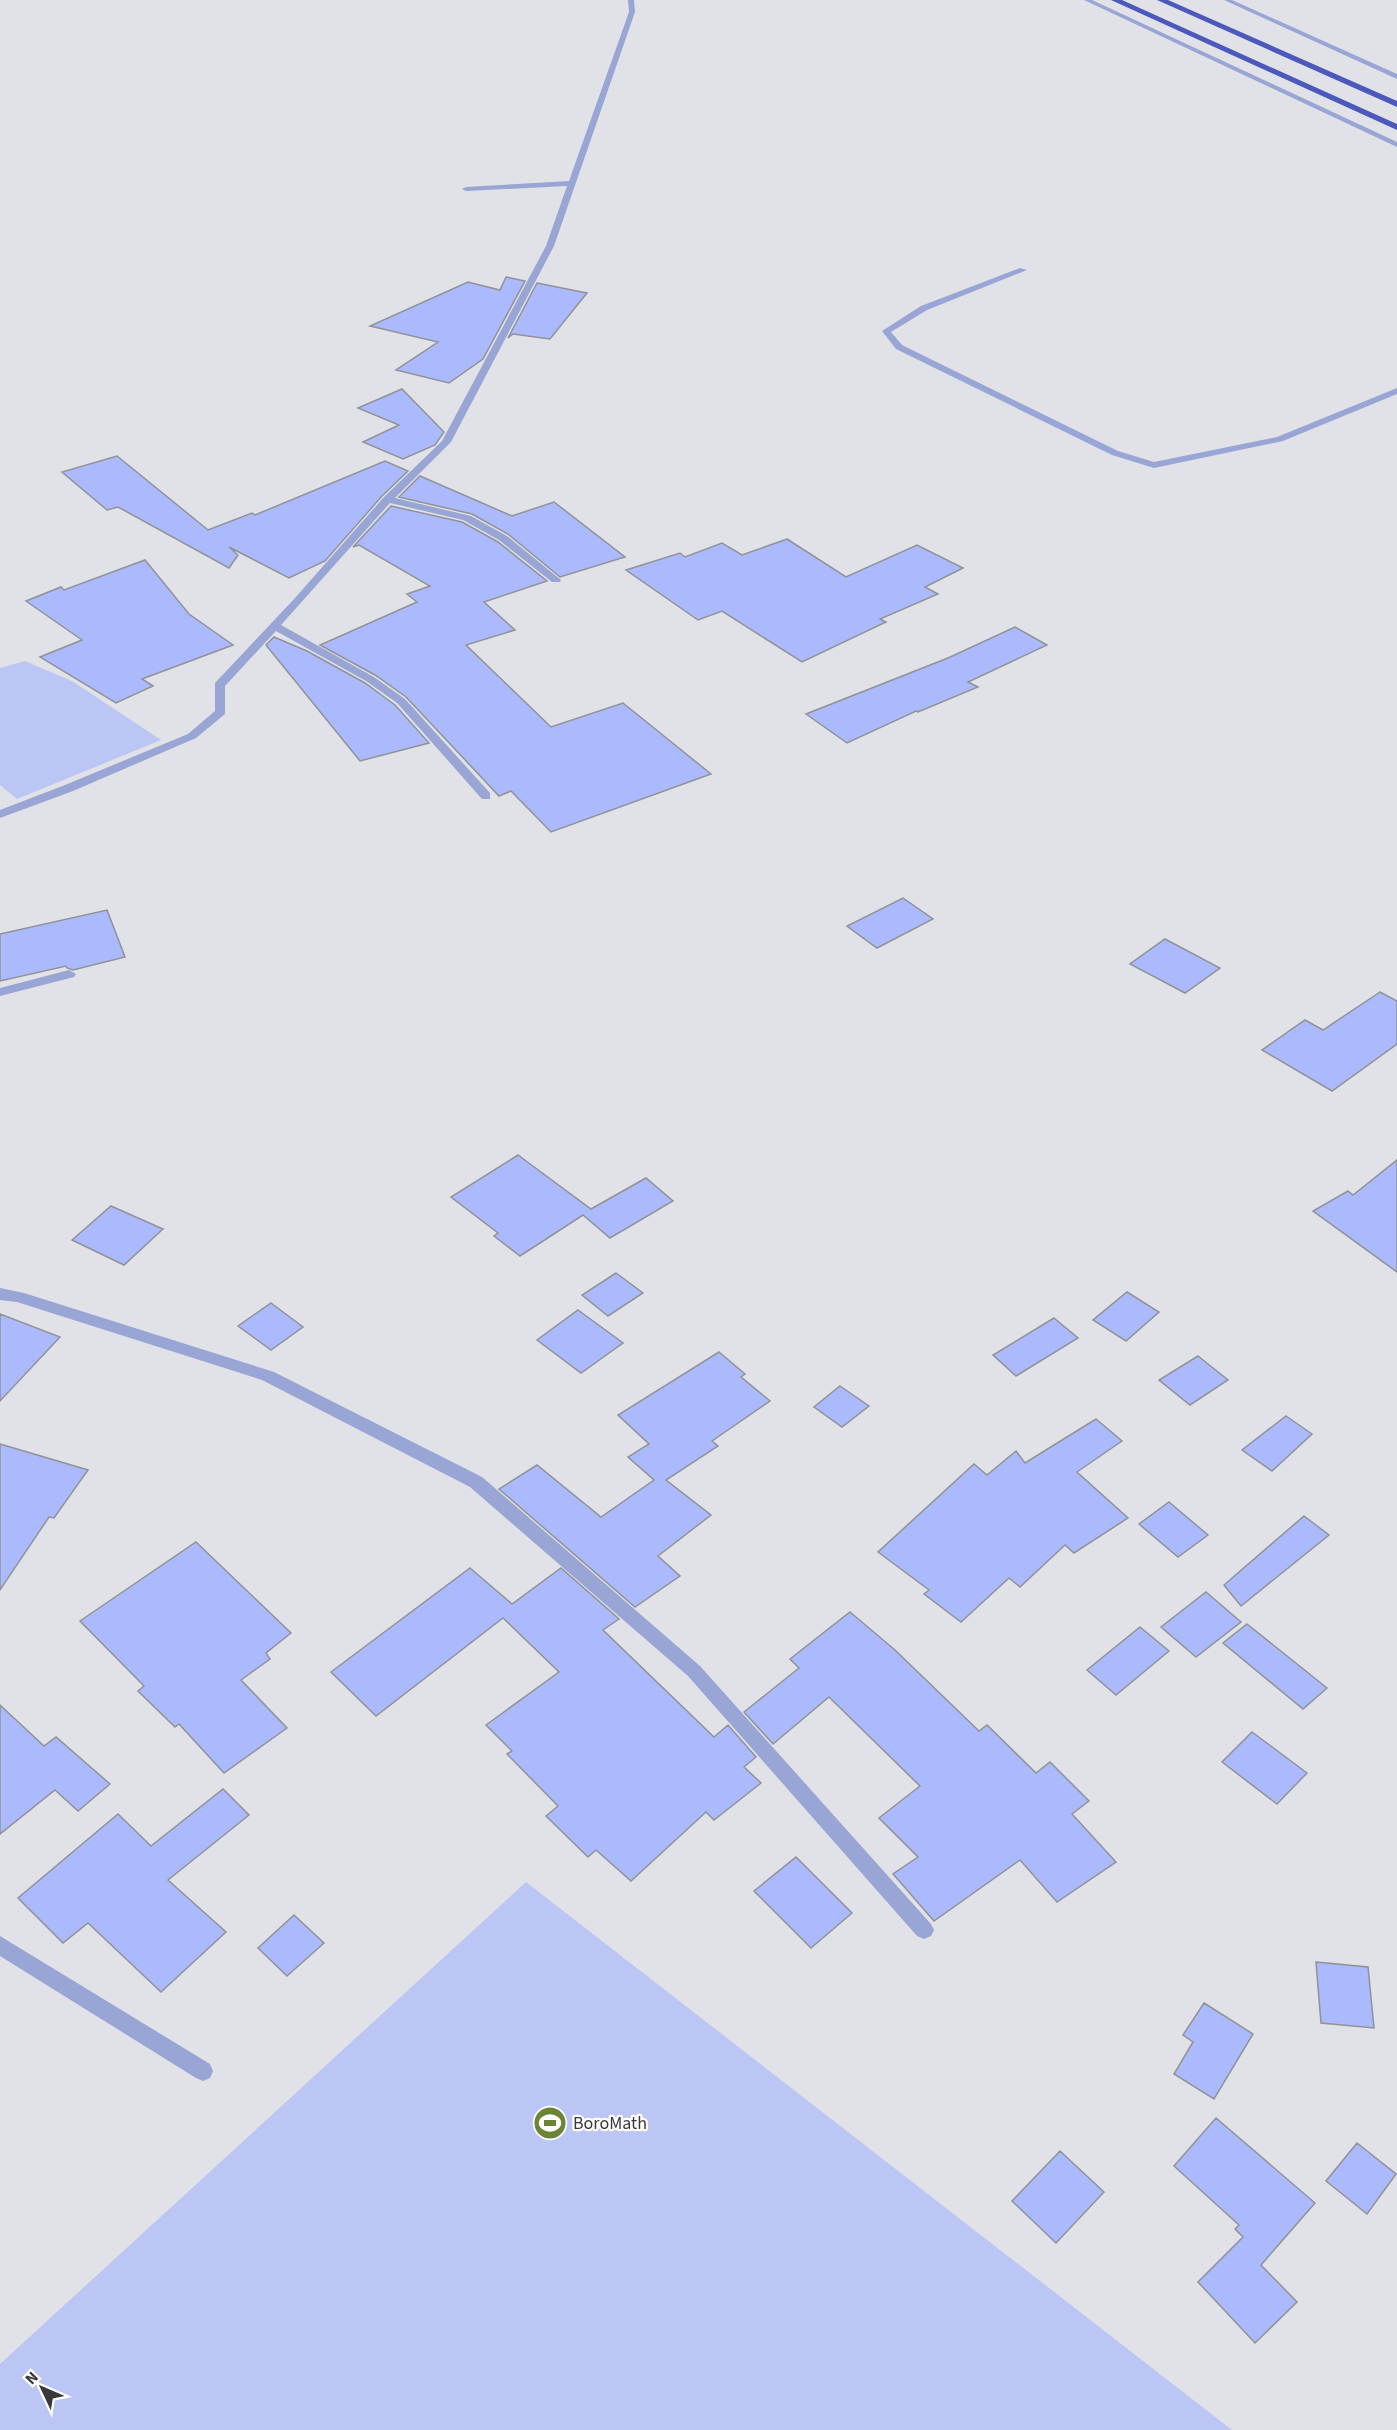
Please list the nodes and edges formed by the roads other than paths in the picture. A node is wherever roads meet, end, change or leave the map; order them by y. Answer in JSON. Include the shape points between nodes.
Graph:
{"nodes":[{"id":1,"x":630,"y":0,"type":"edge"},
{"id":2,"x":1088,"y":0,"type":"edge"},
{"id":3,"x":1115,"y":0,"type":"edge"},
{"id":4,"x":1161,"y":0,"type":"edge"},
{"id":5,"x":1227,"y":0,"type":"edge"},
{"id":6,"x":1397,"y":77,"type":"edge"},
{"id":7,"x":1397,"y":104,"type":"edge"},
{"id":8,"x":1397,"y":127,"type":"edge"},
{"id":9,"x":1397,"y":145,"type":"edge"},
{"id":10,"x":572,"y":183,"type":"junction"},
{"id":11,"x":466,"y":189,"type":"dead end"},
{"id":12,"x":1023,"y":270,"type":"dead end"},
{"id":13,"x":1397,"y":391,"type":"edge"},
{"id":14,"x":388,"y":499,"type":"junction"},
{"id":15,"x":556,"y":580,"type":"dead end"},
{"id":16,"x":273,"y":625,"type":"junction"},
{"id":17,"x":486,"y":796,"type":"dead end"},
{"id":18,"x":0,"y":814,"type":"edge"},
{"id":19,"x":69,"y":974,"type":"dead end"},
{"id":20,"x":0,"y":992,"type":"edge"},
{"id":21,"x":0,"y":1294,"type":"edge"},
{"id":22,"x":924,"y":1930,"type":"dead end"},
{"id":23,"x":0,"y":1945,"type":"edge"},
{"id":24,"x":203,"y":2071,"type":"dead end"}],
"edges":[{"from":1,"to":10,"type":"street","via":[[632,12]]},
{"from":2,"to":9,"type":"street"},
{"from":3,"to":8,"type":"highway"},
{"from":4,"to":7,"type":"highway"},
{"from":5,"to":6,"type":"street"},
{"from":10,"to":11,"type":"street"},
{"from":10,"to":14,"type":"street","via":[[550,246],[446,442]]},
{"from":12,"to":13,"type":"street","via":[[924,308],[886,332],[898,347],[1115,453],[1154,465],[1280,439]]},
{"from":14,"to":15,"type":"street","via":[[467,518],[503,538]]},
{"from":14,"to":16,"type":"street"},
{"from":16,"to":17,"type":"street","via":[[370,679],[400,701]]},
{"from":16,"to":18,"type":"street","via":[[219,685],[221,712],[192,735]]},
{"from":19,"to":20,"type":"street"},
{"from":21,"to":22,"type":"street","via":[[30,1300],[268,1376],[476,1482],[694,1671]]},
{"from":23,"to":24,"type":"street"}]}
